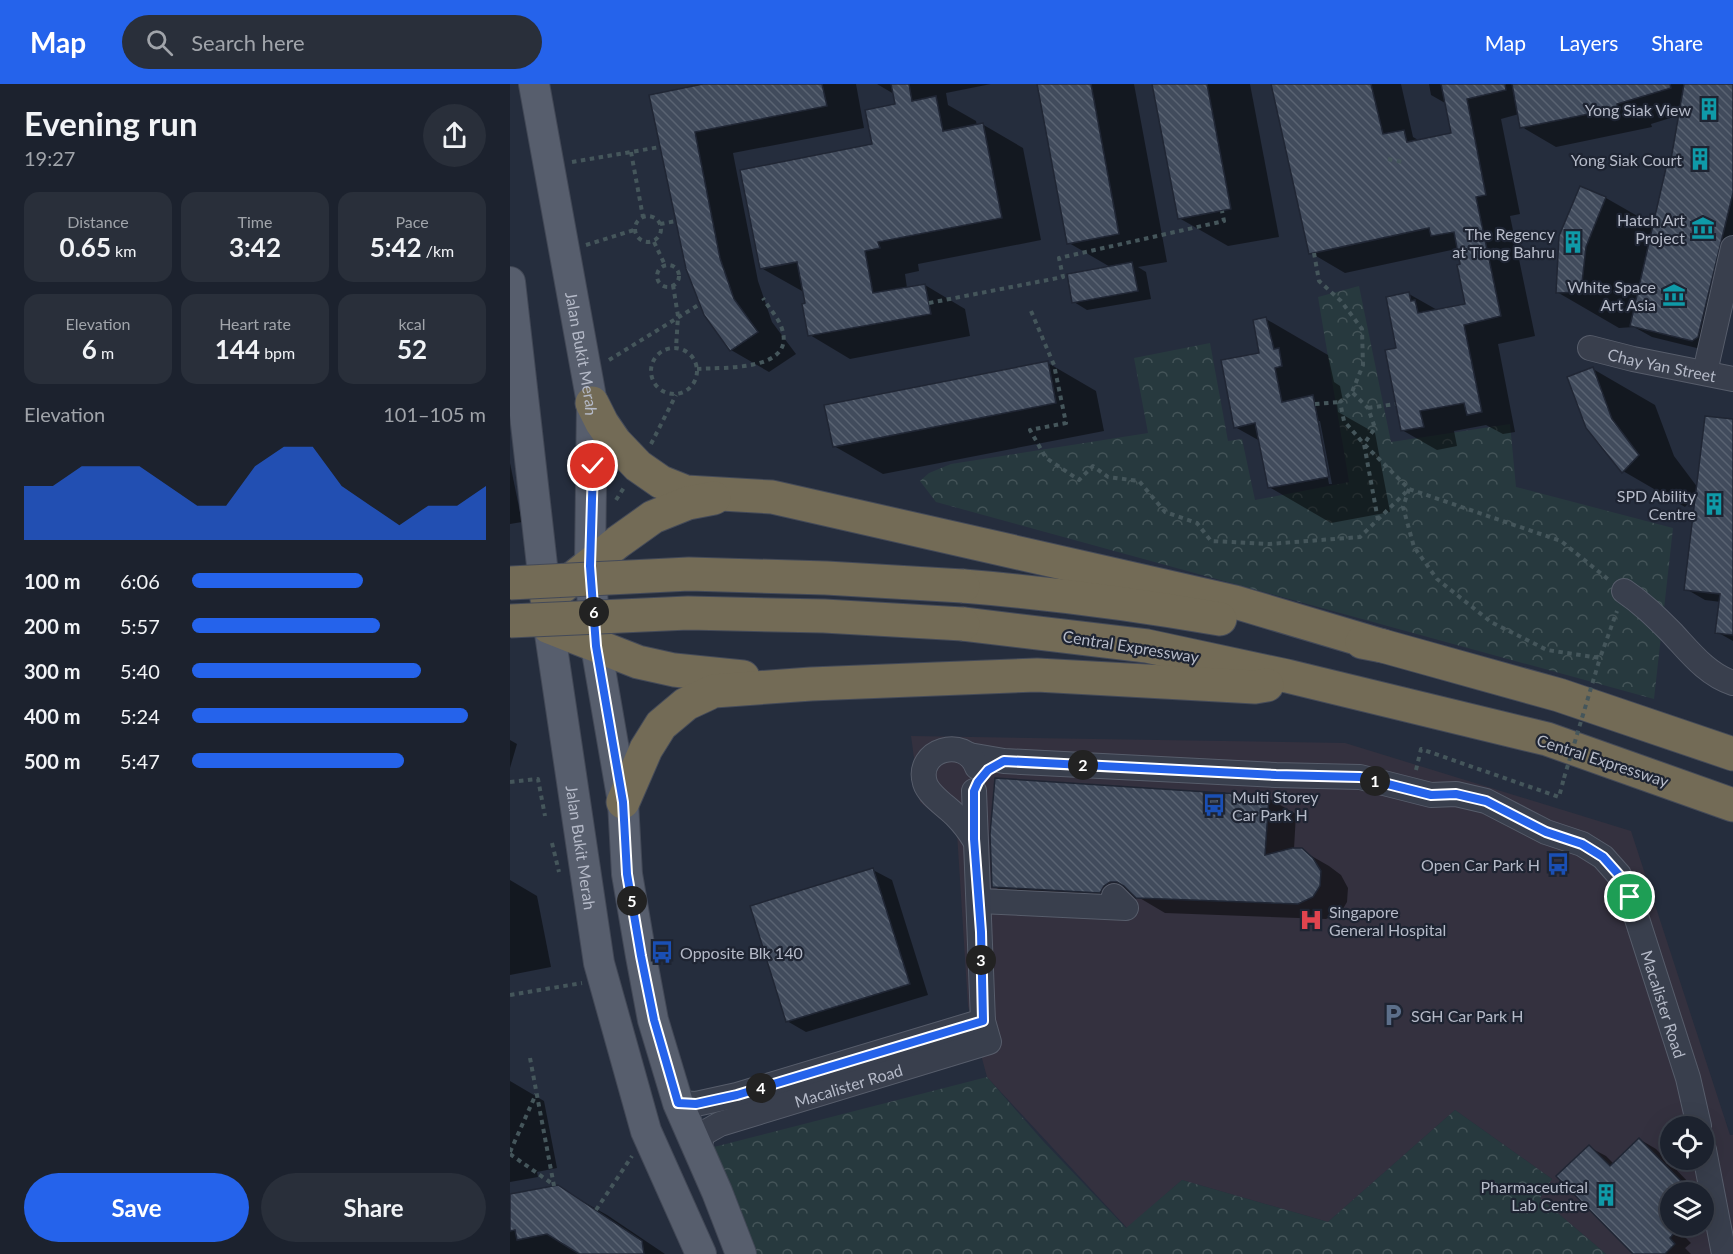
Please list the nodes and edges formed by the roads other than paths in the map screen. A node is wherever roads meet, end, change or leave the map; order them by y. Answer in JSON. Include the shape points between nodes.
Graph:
{"nodes":[{"id":1,"x":534,"y":84,"type":"edge"},
{"id":2,"x":1733,"y":248,"type":"edge"},
{"id":3,"x":510,"y":282,"type":"edge"},
{"id":4,"x":1590,"y":348,"type":"dead end"},
{"id":5,"x":1705,"y":372,"type":"junction"},
{"id":6,"x":1733,"y":379,"type":"edge"},
{"id":7,"x":589,"y":389,"type":"junction"},
{"id":8,"x":731,"y":495,"type":"junction"},
{"id":9,"x":590,"y":566,"type":"junction"},
{"id":10,"x":510,"y":583,"type":"edge"},
{"id":11,"x":1624,"y":591,"type":"road end"},
{"id":12,"x":548,"y":613,"type":"junction"},
{"id":13,"x":510,"y":621,"type":"edge"},
{"id":14,"x":1383,"y":645,"type":"junction"},
{"id":15,"x":596,"y":646,"type":"junction"},
{"id":16,"x":1287,"y":676,"type":"junction"},
{"id":17,"x":1733,"y":683,"type":"edge"},
{"id":18,"x":811,"y":684,"type":"junction"},
{"id":19,"x":1733,"y":754,"type":"edge"},
{"id":20,"x":969,"y":755,"type":"junction"},
{"id":21,"x":1004,"y":761,"type":"junction"},
{"id":22,"x":976,"y":787,"type":"junction"},
{"id":23,"x":941,"y":801,"type":"junction"},
{"id":24,"x":623,"y":802,"type":"junction"},
{"id":25,"x":1733,"y":805,"type":"edge"},
{"id":26,"x":974,"y":839,"type":"junction"},
{"id":27,"x":1114,"y":897,"type":"dead end"},
{"id":28,"x":979,"y":901,"type":"junction"},
{"id":29,"x":986,"y":1031,"type":"junction"},
{"id":30,"x":678,"y":1103,"type":"junction"},
{"id":31,"x":1697,"y":1116,"type":"edge"},
{"id":32,"x":697,"y":1149,"type":"junction"},
{"id":33,"x":1708,"y":1170,"type":"edge"},
{"id":34,"x":700,"y":1254,"type":"edge"},
{"id":35,"x":741,"y":1254,"type":"edge"},
{"id":36,"x":1724,"y":1254,"type":"edge"}],
"edges":[{"from":1,"to":7,"type":"main road","name":"Jalan Bukit Merah"},
{"from":2,"to":5,"type":"street"},
{"from":3,"to":12,"type":"main road","name":"Jalan Bukit Merah"},
{"from":4,"to":5,"type":"street","name":"Chay Yan Street"},
{"from":5,"to":6,"type":"street","name":"Chay Yan Street"},
{"from":7,"to":8,"type":"highway","via":[[602,423],[638,466],[661,482],[687,492]]},
{"from":7,"to":9,"type":"main road","name":"Jalan Bukit Merah"},
{"from":8,"to":9,"type":"highway","via":[[688,503],[652,517]]},
{"from":8,"to":14,"type":"highway","via":[[772,497],[1060,561],[1235,602]]},
{"from":9,"to":12,"type":"highway"},
{"from":9,"to":15,"type":"main road","name":"Jalan Bukit Merah"},
{"from":10,"to":14,"type":"highway","bridge":true,"via":[[689,574],[963,586],[1138,605]]},
{"from":11,"to":17,"type":"street","via":[[1711,672]]},
{"from":12,"to":15,"type":"highway"},
{"from":12,"to":34,"type":"main road","name":"Jalan Bukit Merah","via":[[599,963],[646,1131]]},
{"from":13,"to":16,"type":"highway","name":"Central Expressway","bridge":true,"via":[[688,613],[963,624],[1147,646]]},
{"from":14,"to":19,"type":"highway","via":[[1559,695]]},
{"from":15,"to":18,"type":"highway","via":[[674,670]]},
{"from":15,"to":24,"type":"main road","name":"Jalan Bukit Merah"},
{"from":16,"to":18,"type":"highway","via":[[1255,687],[1038,675]]},
{"from":16,"to":25,"type":"highway","name":"Central Expressway","via":[[1547,739]]},
{"from":18,"to":24,"type":"highway","via":[[714,691],[686,704],[661,725]]},
{"from":20,"to":21,"type":"street","name":"Macalister Road"},
{"from":20,"to":22,"type":"street","via":[[978,772]]},
{"from":20,"to":23,"type":"street","name":"Macalister Road","via":[[952,748],[942,750],[926,764],[925,783]]},
{"from":21,"to":22,"type":"street","via":[[988,770]]},
{"from":21,"to":31,"type":"street","name":"Macalister Road","via":[[1360,777],[1431,795],[1456,794],[1486,801],[1546,832],[1582,844],[1603,857],[1619,875],[1630,897]]},
{"from":22,"to":23,"type":"street","via":[[959,802]]},
{"from":22,"to":26,"type":"street"},
{"from":23,"to":26,"type":"street","name":"Macalister Road"},
{"from":24,"to":30,"type":"main road","name":"Jalan Bukit Merah","via":[[627,874],[641,956],[654,1020]]},
{"from":26,"to":28,"type":"street"},
{"from":27,"to":28,"type":"street","via":[[1126,908]]},
{"from":28,"to":29,"type":"street"},
{"from":29,"to":30,"type":"street","name":"Macalister Road","via":[[737,1095],[696,1104]]},
{"from":29,"to":32,"type":"street","name":"Macalister Road","via":[[720,1124],[704,1133]]},
{"from":30,"to":32,"type":"main road","name":"Jalan Bukit Merah"},
{"from":32,"to":35,"type":"main road","name":"Jalan Bukit Merah"},
{"from":33,"to":36,"type":"street"}]}
